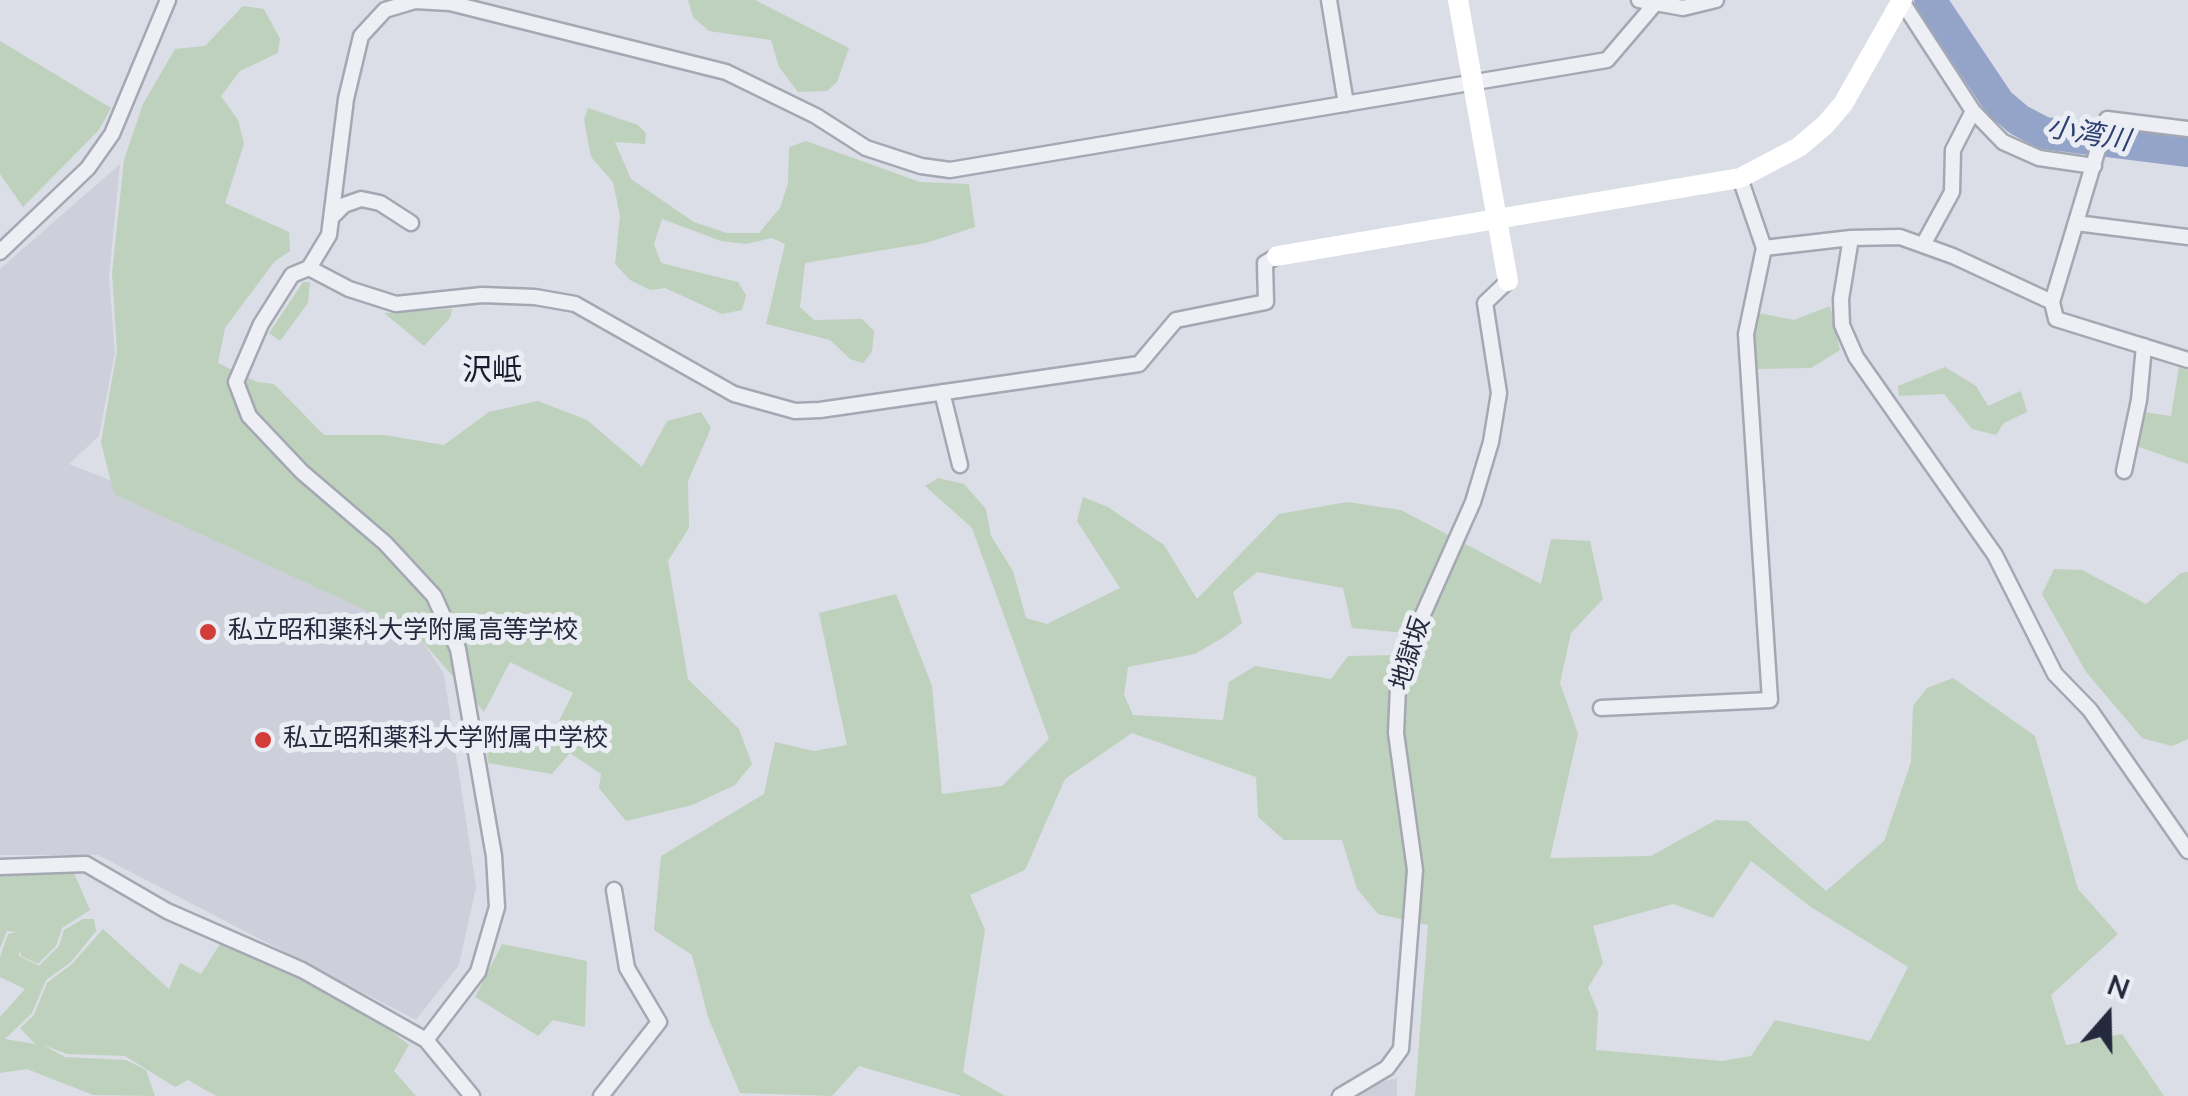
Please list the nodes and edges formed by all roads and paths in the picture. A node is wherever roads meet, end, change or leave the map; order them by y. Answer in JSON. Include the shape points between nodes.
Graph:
{"nodes":[{"id":1,"x":168,"y":0,"type":"edge"},
{"id":2,"x":1329,"y":0,"type":"edge"},
{"id":3,"x":1458,"y":0,"type":"edge"},
{"id":4,"x":1716,"y":0,"type":"edge"},
{"id":5,"x":1902,"y":0,"type":"edge"},
{"id":6,"x":1646,"y":2,"type":"edge"},
{"id":7,"x":1472,"y":85,"type":"junction"},
{"id":8,"x":1346,"y":104,"type":"junction"},
{"id":9,"x":1973,"y":111,"type":"junction"},
{"id":10,"x":2188,"y":129,"type":"edge"},
{"id":11,"x":2095,"y":164,"type":"junction"},
{"id":12,"x":1740,"y":178,"type":"junction"},
{"id":13,"x":332,"y":218,"type":"junction"},
{"id":14,"x":1496,"y":221,"type":"junction"},
{"id":15,"x":411,"y":223,"type":"dead end"},
{"id":16,"x":2076,"y":223,"type":"junction"},
{"id":17,"x":2188,"y":237,"type":"edge"},
{"id":18,"x":1851,"y":238,"type":"junction"},
{"id":19,"x":1923,"y":245,"type":"junction"},
{"id":20,"x":1764,"y":248,"type":"junction"},
{"id":21,"x":0,"y":252,"type":"edge"},
{"id":22,"x":1278,"y":256,"type":"joint"},
{"id":23,"x":310,"y":268,"type":"junction"},
{"id":24,"x":1508,"y":281,"type":"joint"},
{"id":25,"x":2052,"y":302,"type":"junction"},
{"id":26,"x":2144,"y":346,"type":"junction"},
{"id":27,"x":2188,"y":360,"type":"edge"},
{"id":28,"x":942,"y":392,"type":"junction"},
{"id":29,"x":960,"y":465,"type":"dead end"},
{"id":30,"x":2124,"y":470,"type":"dead end"},
{"id":31,"x":1600,"y":708,"type":"dead end"},
{"id":32,"x":2188,"y":851,"type":"edge"},
{"id":33,"x":0,"y":867,"type":"edge"},
{"id":34,"x":614,"y":890,"type":"dead end"},
{"id":35,"x":426,"y":1040,"type":"junction"},
{"id":36,"x":472,"y":1096,"type":"edge"},
{"id":37,"x":601,"y":1096,"type":"edge"},
{"id":38,"x":1340,"y":1096,"type":"edge"}],
"edges":[{"from":1,"to":21,"type":"street","via":[[112,134],[88,168]]},
{"from":2,"to":8,"type":"street"},
{"from":3,"to":7,"type":"street"},
{"from":4,"to":6,"type":"street","via":[[1683,8]]},
{"from":5,"to":9,"type":"street"},
{"from":5,"to":12,"type":"street","via":[[1825,125]]},
{"from":6,"to":7,"type":"street","via":[[1606,60]]},
{"from":7,"to":8,"type":"street"},
{"from":7,"to":14,"type":"street"},
{"from":8,"to":13,"type":"street","via":[[950,170],[866,148],[726,72],[493,12],[415,1],[385,10],[361,36]]},
{"from":9,"to":11,"type":"street","via":[[2003,142],[2039,158]]},
{"from":9,"to":19,"type":"street","via":[[1952,150],[1952,192]]},
{"from":10,"to":11,"type":"street","via":[[2108,119]]},
{"from":11,"to":16,"type":"street"},
{"from":12,"to":14,"type":"street"},
{"from":12,"to":20,"type":"street"},
{"from":13,"to":15,"type":"street","via":[[361,199]]},
{"from":13,"to":23,"type":"street"},
{"from":14,"to":22,"type":"street"},
{"from":14,"to":24,"type":"street"},
{"from":16,"to":17,"type":"street"},
{"from":16,"to":25,"type":"street"},
{"from":18,"to":19,"type":"street","via":[[1900,237]]},
{"from":18,"to":20,"type":"street"},
{"from":18,"to":32,"type":"street","via":[[1842,312],[1856,358],[1995,556],[2056,674],[2090,710]]},
{"from":19,"to":25,"type":"street"},
{"from":20,"to":31,"type":"street","via":[[1746,334],[1770,700]]},
{"from":22,"to":28,"type":"street","via":[[1265,264],[1266,302],[1176,320],[1139,364]]},
{"from":23,"to":28,"type":"street","via":[[396,304],[482,295],[575,304],[734,394],[795,410]]},
{"from":23,"to":35,"type":"street","via":[[292,276],[236,382],[249,416],[434,596],[458,649],[491,839],[497,906],[488,947],[478,972]]},
{"from":24,"to":38,"type":"street","name":"地獄坂","via":[[1484,302],[1499,394],[1491,442],[1398,687],[1396,733],[1415,870],[1401,1049],[1387,1068]]},
{"from":25,"to":26,"type":"street","via":[[2056,318]]},
{"from":26,"to":27,"type":"street"},
{"from":26,"to":30,"type":"street"},
{"from":28,"to":29,"type":"street"},
{"from":33,"to":35,"type":"street","via":[[86,864],[167,910],[302,970]]},
{"from":34,"to":37,"type":"street","via":[[627,968],[659,1022]]},
{"from":35,"to":36,"type":"street"}]}
